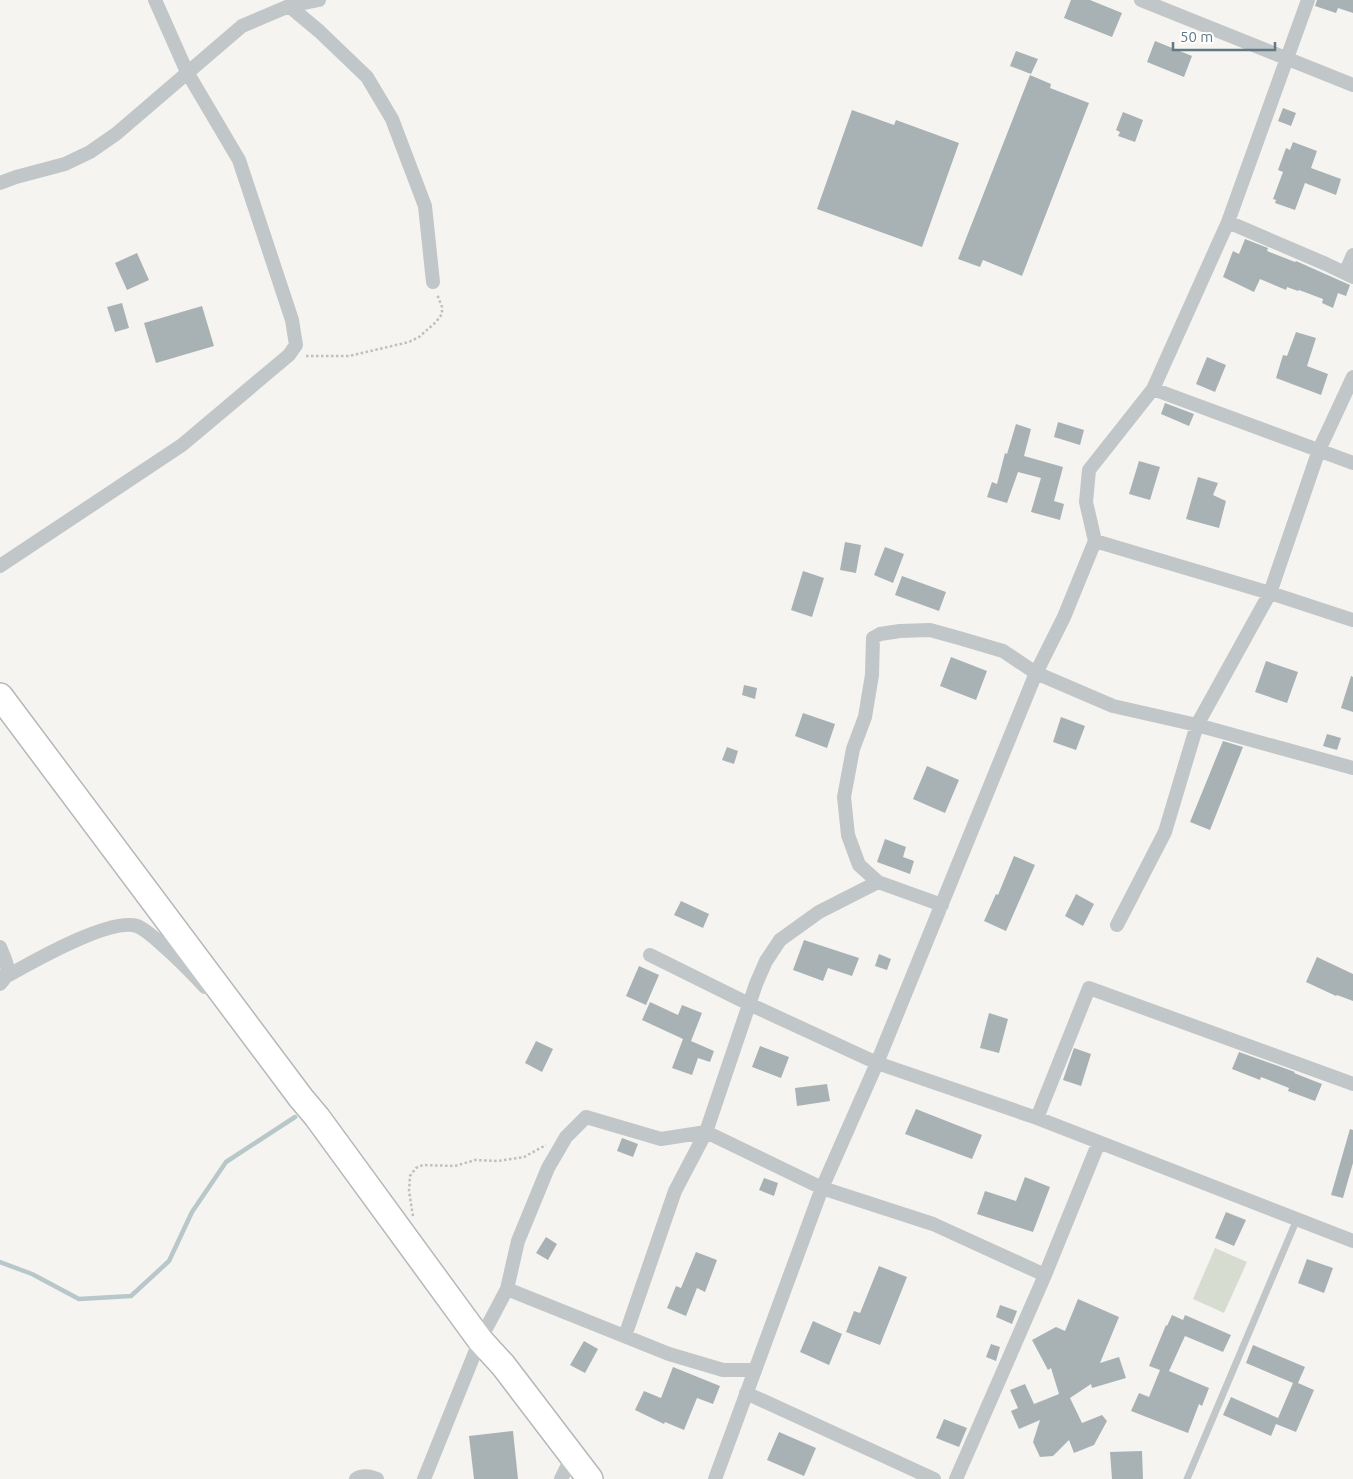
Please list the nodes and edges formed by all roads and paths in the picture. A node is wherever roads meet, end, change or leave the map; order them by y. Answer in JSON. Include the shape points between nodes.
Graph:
{"nodes":[{"id":1,"x":155,"y":0,"type":"edge"},
{"id":2,"x":319,"y":0,"type":"edge"},
{"id":3,"x":1140,"y":0,"type":"edge"},
{"id":4,"x":1308,"y":0,"type":"edge"},
{"id":5,"x":289,"y":6,"type":"junction"},
{"id":6,"x":1288,"y":60,"type":"junction"},
{"id":7,"x":187,"y":72,"type":"junction"},
{"id":8,"x":1353,"y":85,"type":"edge"},
{"id":9,"x":0,"y":183,"type":"edge"},
{"id":10,"x":1228,"y":222,"type":"junction"},
{"id":11,"x":1353,"y":255,"type":"edge"},
{"id":12,"x":1349,"y":275,"type":"edge"},
{"id":13,"x":433,"y":282,"type":"joint"},
{"id":14,"x":289,"y":355,"type":"junction"},
{"id":15,"x":1353,"y":377,"type":"edge"},
{"id":16,"x":1153,"y":389,"type":"junction"},
{"id":17,"x":1319,"y":450,"type":"junction"},
{"id":18,"x":1353,"y":462,"type":"edge"},
{"id":19,"x":1095,"y":541,"type":"junction"},
{"id":20,"x":0,"y":566,"type":"edge"},
{"id":21,"x":1270,"y":593,"type":"junction"},
{"id":22,"x":1353,"y":620,"type":"edge"},
{"id":23,"x":1036,"y":673,"type":"junction"},
{"id":24,"x":0,"y":696,"type":"edge"},
{"id":25,"x":1197,"y":725,"type":"junction"},
{"id":26,"x":1353,"y":768,"type":"edge"},
{"id":27,"x":878,"y":882,"type":"junction"},
{"id":28,"x":942,"y":905,"type":"junction"},
{"id":29,"x":1118,"y":925,"type":"dead end"},
{"id":30,"x":0,"y":947,"type":"edge"},
{"id":31,"x":650,"y":955,"type":"dead end"},
{"id":32,"x":3,"y":980,"type":"edge"},
{"id":33,"x":749,"y":1004,"type":"junction"},
{"id":34,"x":877,"y":1063,"type":"junction"},
{"id":35,"x":285,"y":1074,"type":"junction"},
{"id":36,"x":1353,"y":1084,"type":"edge"},
{"id":37,"x":1037,"y":1118,"type":"junction"},
{"id":38,"x":706,"y":1132,"type":"junction"},
{"id":39,"x":566,"y":1137,"type":"junction"},
{"id":40,"x":1099,"y":1142,"type":"junction"},
{"id":41,"x":822,"y":1188,"type":"junction"},
{"id":42,"x":413,"y":1218,"type":"dead end"},
{"id":43,"x":1297,"y":1219,"type":"junction"},
{"id":44,"x":1353,"y":1241,"type":"edge"},
{"id":45,"x":1045,"y":1275,"type":"junction"},
{"id":46,"x":507,"y":1289,"type":"junction"},
{"id":47,"x":625,"y":1336,"type":"junction"},
{"id":48,"x":480,"y":1340,"type":"junction"},
{"id":49,"x":755,"y":1370,"type":"junction"},
{"id":50,"x":746,"y":1393,"type":"junction"},
{"id":51,"x":573,"y":1455,"type":"junction"},
{"id":52,"x":356,"y":1479,"type":"edge"},
{"id":53,"x":377,"y":1479,"type":"edge"},
{"id":54,"x":424,"y":1479,"type":"edge"},
{"id":55,"x":561,"y":1479,"type":"edge"},
{"id":56,"x":590,"y":1479,"type":"edge"},
{"id":57,"x":715,"y":1479,"type":"edge"},
{"id":58,"x":934,"y":1479,"type":"edge"},
{"id":59,"x":956,"y":1479,"type":"edge"},
{"id":60,"x":1187,"y":1479,"type":"edge"}],
"edges":[{"from":1,"to":7,"type":"street"},
{"from":2,"to":5,"type":"street"},
{"from":3,"to":6,"type":"street"},
{"from":4,"to":6,"type":"street"},
{"from":5,"to":7,"type":"street","via":[[242,26]]},
{"from":5,"to":13,"type":"street","via":[[366,77],[392,119],[425,206]]},
{"from":6,"to":8,"type":"street"},
{"from":6,"to":10,"type":"street"},
{"from":7,"to":9,"type":"street","via":[[116,134],[90,152],[65,164]]},
{"from":7,"to":14,"type":"street","via":[[239,160],[292,320],[296,345]]},
{"from":10,"to":12,"type":"street"},
{"from":10,"to":16,"type":"street"},
{"from":11,"to":12,"type":"street"},
{"from":13,"to":14,"type":"path","via":[[442,314],[420,337],[349,356]]},
{"from":14,"to":20,"type":"street","via":[[182,446]]},
{"from":15,"to":17,"type":"street"},
{"from":16,"to":17,"type":"street"},
{"from":16,"to":19,"type":"street","via":[[1089,470],[1086,502]]},
{"from":17,"to":18,"type":"street"},
{"from":17,"to":21,"type":"street"},
{"from":19,"to":21,"type":"street"},
{"from":19,"to":23,"type":"street","via":[[1064,617]]},
{"from":21,"to":22,"type":"street"},
{"from":21,"to":25,"type":"street"},
{"from":23,"to":25,"type":"street","via":[[1113,706]]},
{"from":23,"to":27,"type":"street","via":[[1003,651],[930,630],[900,631],[873,638],[872,675],[865,717],[853,749],[844,797],[853,850],[859,864]]},
{"from":23,"to":28,"type":"street"},
{"from":24,"to":35,"type":"highway"},
{"from":25,"to":26,"type":"street"},
{"from":25,"to":29,"type":"street","via":[[1165,832]]},
{"from":27,"to":28,"type":"street"},
{"from":27,"to":33,"type":"street","via":[[819,912],[780,940],[766,961]]},
{"from":28,"to":34,"type":"street"},
{"from":30,"to":32,"type":"street","via":[[8,967]]},
{"from":31,"to":33,"type":"street"},
{"from":32,"to":35,"type":"street","via":[[37,958],[107,928],[125,924],[138,926],[205,987],[259,1058],[275,1072]]},
{"from":33,"to":34,"type":"street"},
{"from":33,"to":38,"type":"street"},
{"from":34,"to":37,"type":"street"},
{"from":34,"to":41,"type":"street"},
{"from":35,"to":48,"type":"highway"},
{"from":36,"to":37,"type":"street","via":[[1089,988]]},
{"from":37,"to":40,"type":"street"},
{"from":38,"to":39,"type":"street","via":[[661,1139],[586,1117]]},
{"from":38,"to":41,"type":"street"},
{"from":38,"to":47,"type":"street","via":[[675,1191]]},
{"from":39,"to":42,"type":"path","via":[[524,1157],[416,1168],[410,1176],[409,1191]]},
{"from":39,"to":46,"type":"street","via":[[548,1168],[518,1240]]},
{"from":40,"to":43,"type":"street"},
{"from":40,"to":45,"type":"street"},
{"from":41,"to":45,"type":"street","via":[[933,1224]]},
{"from":41,"to":49,"type":"street"},
{"from":43,"to":44,"type":"street"},
{"from":43,"to":60,"type":"lane"},
{"from":45,"to":59,"type":"street"},
{"from":46,"to":47,"type":"street"},
{"from":46,"to":48,"type":"street"},
{"from":47,"to":49,"type":"street","via":[[669,1354],[723,1370]]},
{"from":48,"to":51,"type":"highway"},
{"from":48,"to":54,"type":"street"},
{"from":49,"to":50,"type":"street"},
{"from":50,"to":57,"type":"street"},
{"from":50,"to":58,"type":"street"},
{"from":51,"to":55,"type":"street"},
{"from":51,"to":56,"type":"highway"},
{"from":52,"to":53,"type":"street","via":[[370,1476]]}]}
